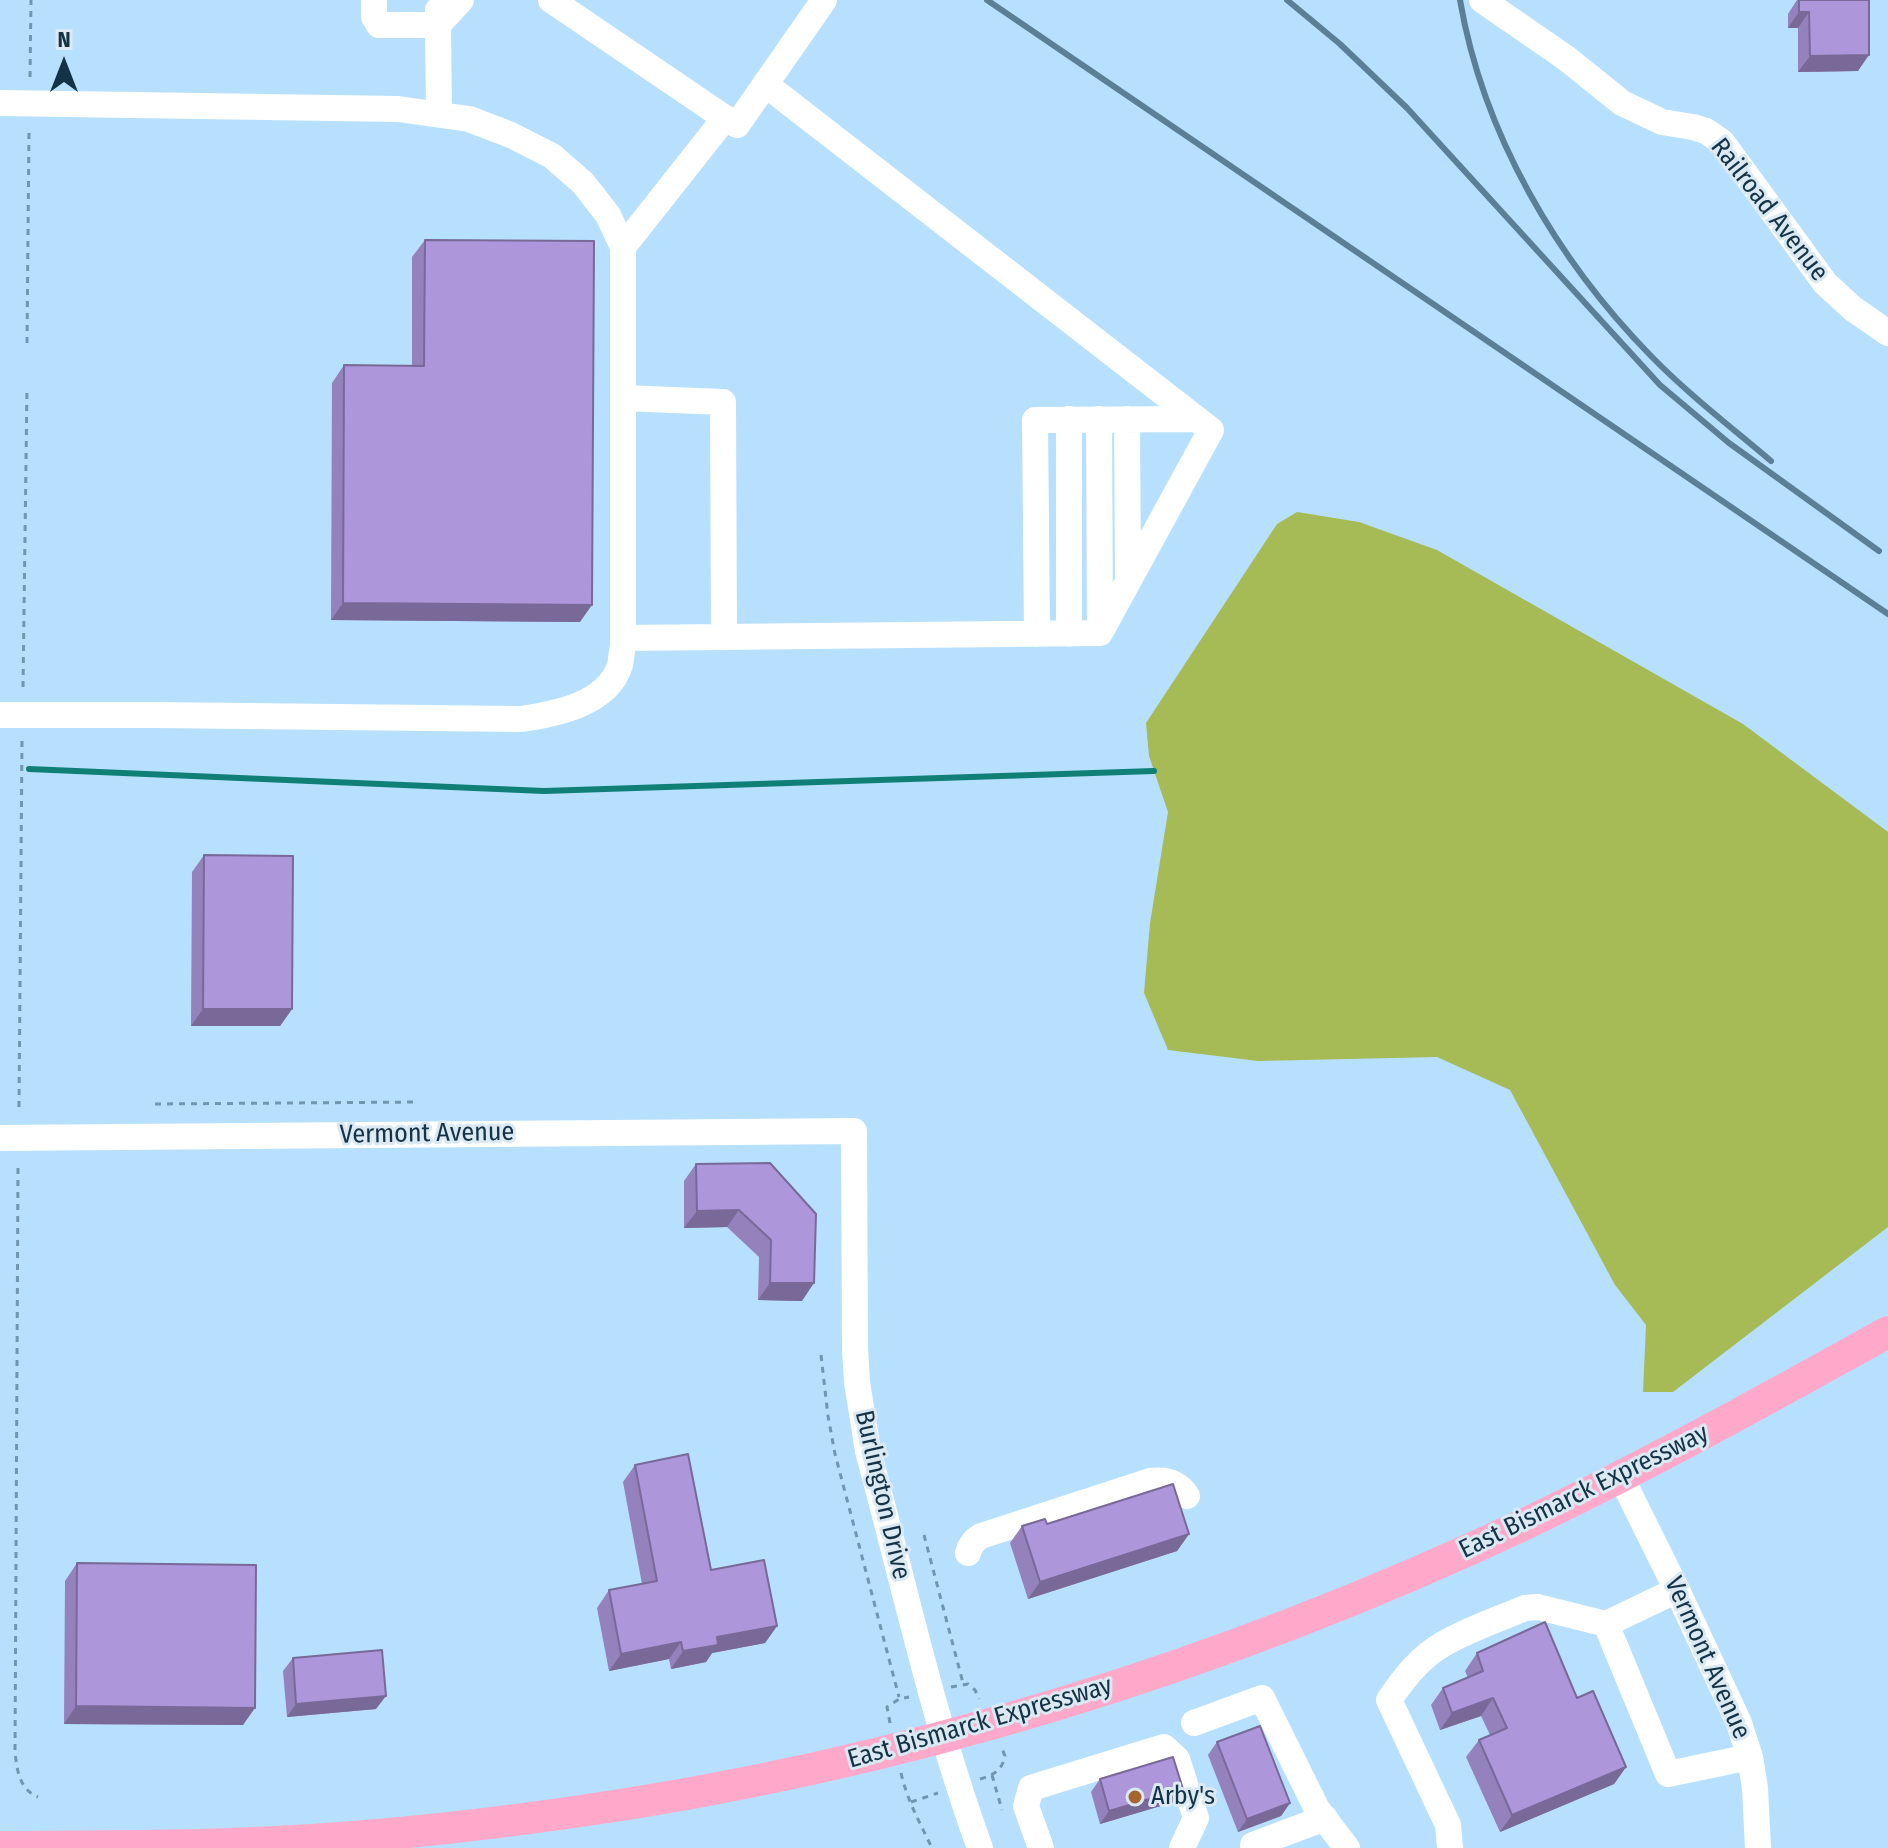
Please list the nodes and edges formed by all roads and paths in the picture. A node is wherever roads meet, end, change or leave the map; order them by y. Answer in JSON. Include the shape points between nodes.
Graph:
{"nodes":[{"id":1,"x":31,"y":0,"type":"edge"},
{"id":2,"x":374,"y":0,"type":"edge"},
{"id":3,"x":461,"y":0,"type":"edge"},
{"id":4,"x":551,"y":0,"type":"edge"},
{"id":5,"x":824,"y":0,"type":"edge"},
{"id":6,"x":1495,"y":3,"type":"edge"},
{"id":7,"x":438,"y":12,"type":"edge"},
{"id":8,"x":30,"y":77,"type":"dead end"},
{"id":9,"x":765,"y":84,"type":"junction"},
{"id":10,"x":0,"y":103,"type":"edge"},
{"id":11,"x":439,"y":114,"type":"junction"},
{"id":12,"x":725,"y":118,"type":"junction"},
{"id":13,"x":29,"y":129,"type":"dead end"},
{"id":14,"x":623,"y":247,"type":"junction"},
{"id":15,"x":1888,"y":333,"type":"edge"},
{"id":16,"x":27,"y":343,"type":"dead end"},
{"id":17,"x":27,"y":387,"type":"dead end"},
{"id":18,"x":623,"y":398,"type":"junction"},
{"id":19,"x":1069,"y":419,"type":"junction"},
{"id":20,"x":1099,"y":419,"type":"junction"},
{"id":21,"x":1127,"y":419,"type":"junction"},
{"id":22,"x":1197,"y":419,"type":"junction"},
{"id":23,"x":1128,"y":584,"type":"junction"},
{"id":24,"x":1100,"y":633,"type":"junction"},
{"id":25,"x":1037,"y":634,"type":"junction"},
{"id":26,"x":1069,"y":634,"type":"junction"},
{"id":27,"x":724,"y":637,"type":"junction"},
{"id":28,"x":623,"y":638,"type":"junction"},
{"id":29,"x":23,"y":687,"type":"dead end"},
{"id":30,"x":0,"y":715,"type":"edge"},
{"id":31,"x":22,"y":740,"type":"dead end"},
{"id":32,"x":418,"y":1102,"type":"dead end"},
{"id":33,"x":155,"y":1104,"type":"dead end"},
{"id":34,"x":19,"y":1107,"type":"dead end"},
{"id":35,"x":854,"y":1131,"type":"joint"},
{"id":36,"x":0,"y":1138,"type":"edge"},
{"id":37,"x":18,"y":1168,"type":"dead end"},
{"id":38,"x":1888,"y":1332,"type":"edge"},
{"id":39,"x":821,"y":1355,"type":"dead end"},
{"id":40,"x":1621,"y":1477,"type":"junction"},
{"id":41,"x":1187,"y":1496,"type":"dead end"},
{"id":42,"x":924,"y":1535,"type":"dead end"},
{"id":43,"x":968,"y":1553,"type":"dead end"},
{"id":44,"x":1677,"y":1590,"type":"junction"},
{"id":45,"x":1606,"y":1624,"type":"junction"},
{"id":46,"x":963,"y":1684,"type":"dead end"},
{"id":47,"x":899,"y":1699,"type":"dead end"},
{"id":48,"x":1194,"y":1723,"type":"dead end"},
{"id":49,"x":943,"y":1737,"type":"junction"},
{"id":50,"x":1750,"y":1757,"type":"junction"},
{"id":51,"x":38,"y":1797,"type":"dead end"},
{"id":52,"x":911,"y":1802,"type":"dead end"},
{"id":53,"x":1325,"y":1818,"type":"junction"},
{"id":54,"x":1253,"y":1845,"type":"dead end"},
{"id":55,"x":0,"y":1847,"type":"edge"},
{"id":56,"x":932,"y":1848,"type":"edge"},
{"id":57,"x":980,"y":1848,"type":"edge"},
{"id":58,"x":1041,"y":1848,"type":"edge"},
{"id":59,"x":1182,"y":1848,"type":"edge"},
{"id":60,"x":1347,"y":1848,"type":"edge"},
{"id":61,"x":1450,"y":1848,"type":"edge"},
{"id":62,"x":1758,"y":1848,"type":"edge"}],
"edges":[{"from":1,"to":8,"type":"path"},
{"from":2,"to":7,"type":"street","via":[[379,25]]},
{"from":3,"to":7,"type":"street"},
{"from":4,"to":12,"type":"street"},
{"from":5,"to":9,"type":"street"},
{"from":6,"to":15,"type":"street","name":"Railroad Avenue","via":[[1622,103],[1662,122],[1706,131],[1722,142],[1825,283]]},
{"from":7,"to":11,"type":"street"},
{"from":9,"to":12,"type":"street","via":[[737,125]]},
{"from":9,"to":22,"type":"street"},
{"from":10,"to":11,"type":"street"},
{"from":11,"to":14,"type":"street","via":[[469,119],[552,156],[608,215]]},
{"from":12,"to":14,"type":"street"},
{"from":13,"to":16,"type":"path"},
{"from":14,"to":18,"type":"street"},
{"from":17,"to":29,"type":"path"},
{"from":18,"to":27,"type":"street","via":[[723,402]]},
{"from":18,"to":28,"type":"street"},
{"from":19,"to":20,"type":"street"},
{"from":19,"to":25,"type":"street","via":[[1035,420]]},
{"from":19,"to":26,"type":"street"},
{"from":20,"to":21,"type":"street"},
{"from":20,"to":24,"type":"street"},
{"from":21,"to":22,"type":"street"},
{"from":21,"to":23,"type":"street"},
{"from":22,"to":23,"type":"street","via":[[1211,430]]},
{"from":23,"to":24,"type":"street"},
{"from":24,"to":26,"type":"street"},
{"from":25,"to":26,"type":"street"},
{"from":25,"to":27,"type":"street"},
{"from":27,"to":28,"type":"street"},
{"from":28,"to":30,"type":"street","via":[[619,666],[608,686],[568,709],[521,719]]},
{"from":31,"to":34,"type":"path"},
{"from":32,"to":33,"type":"path"},
{"from":35,"to":36,"type":"street","name":"Vermont Avenue"},
{"from":35,"to":49,"type":"street","name":"Burlington Drive","via":[[860,1404]]},
{"from":37,"to":51,"type":"path","via":[[15,1752],[22,1783]]},
{"from":38,"to":40,"type":"main road","name":"East Bismarck Expressway"},
{"from":39,"to":47,"type":"path","via":[[835,1454]]},
{"from":40,"to":44,"type":"street","name":"Vermont Avenue"},
{"from":40,"to":49,"type":"main road","name":"East Bismarck Expressway","via":[[1443,1561],[1274,1630]]},
{"from":41,"to":43,"type":"street","via":[[1171,1482],[1150,1481],[981,1536]]},
{"from":42,"to":46,"type":"path"},
{"from":44,"to":45,"type":"street"},
{"from":44,"to":50,"type":"street","name":"Vermont Avenue","via":[[1732,1705]]},
{"from":45,"to":50,"type":"street","via":[[1668,1774]]},
{"from":45,"to":61,"type":"street","via":[[1525,1608],[1445,1643],[1405,1677],[1389,1700],[1448,1825]]},
{"from":48,"to":53,"type":"street","via":[[1262,1698]]},
{"from":49,"to":55,"type":"main road","name":"East Bismarck Expressway","via":[[746,1783],[533,1818],[266,1842]]},
{"from":49,"to":57,"type":"street","name":"Burlington Drive"},
{"from":50,"to":62,"type":"street","name":"Vermont Avenue"},
{"from":52,"to":56,"type":"path"},
{"from":53,"to":54,"type":"street"},
{"from":53,"to":60,"type":"street"},
{"from":58,"to":59,"type":"street","via":[[1026,1806],[1031,1788],[1164,1747],[1177,1759],[1196,1818]]}]}
